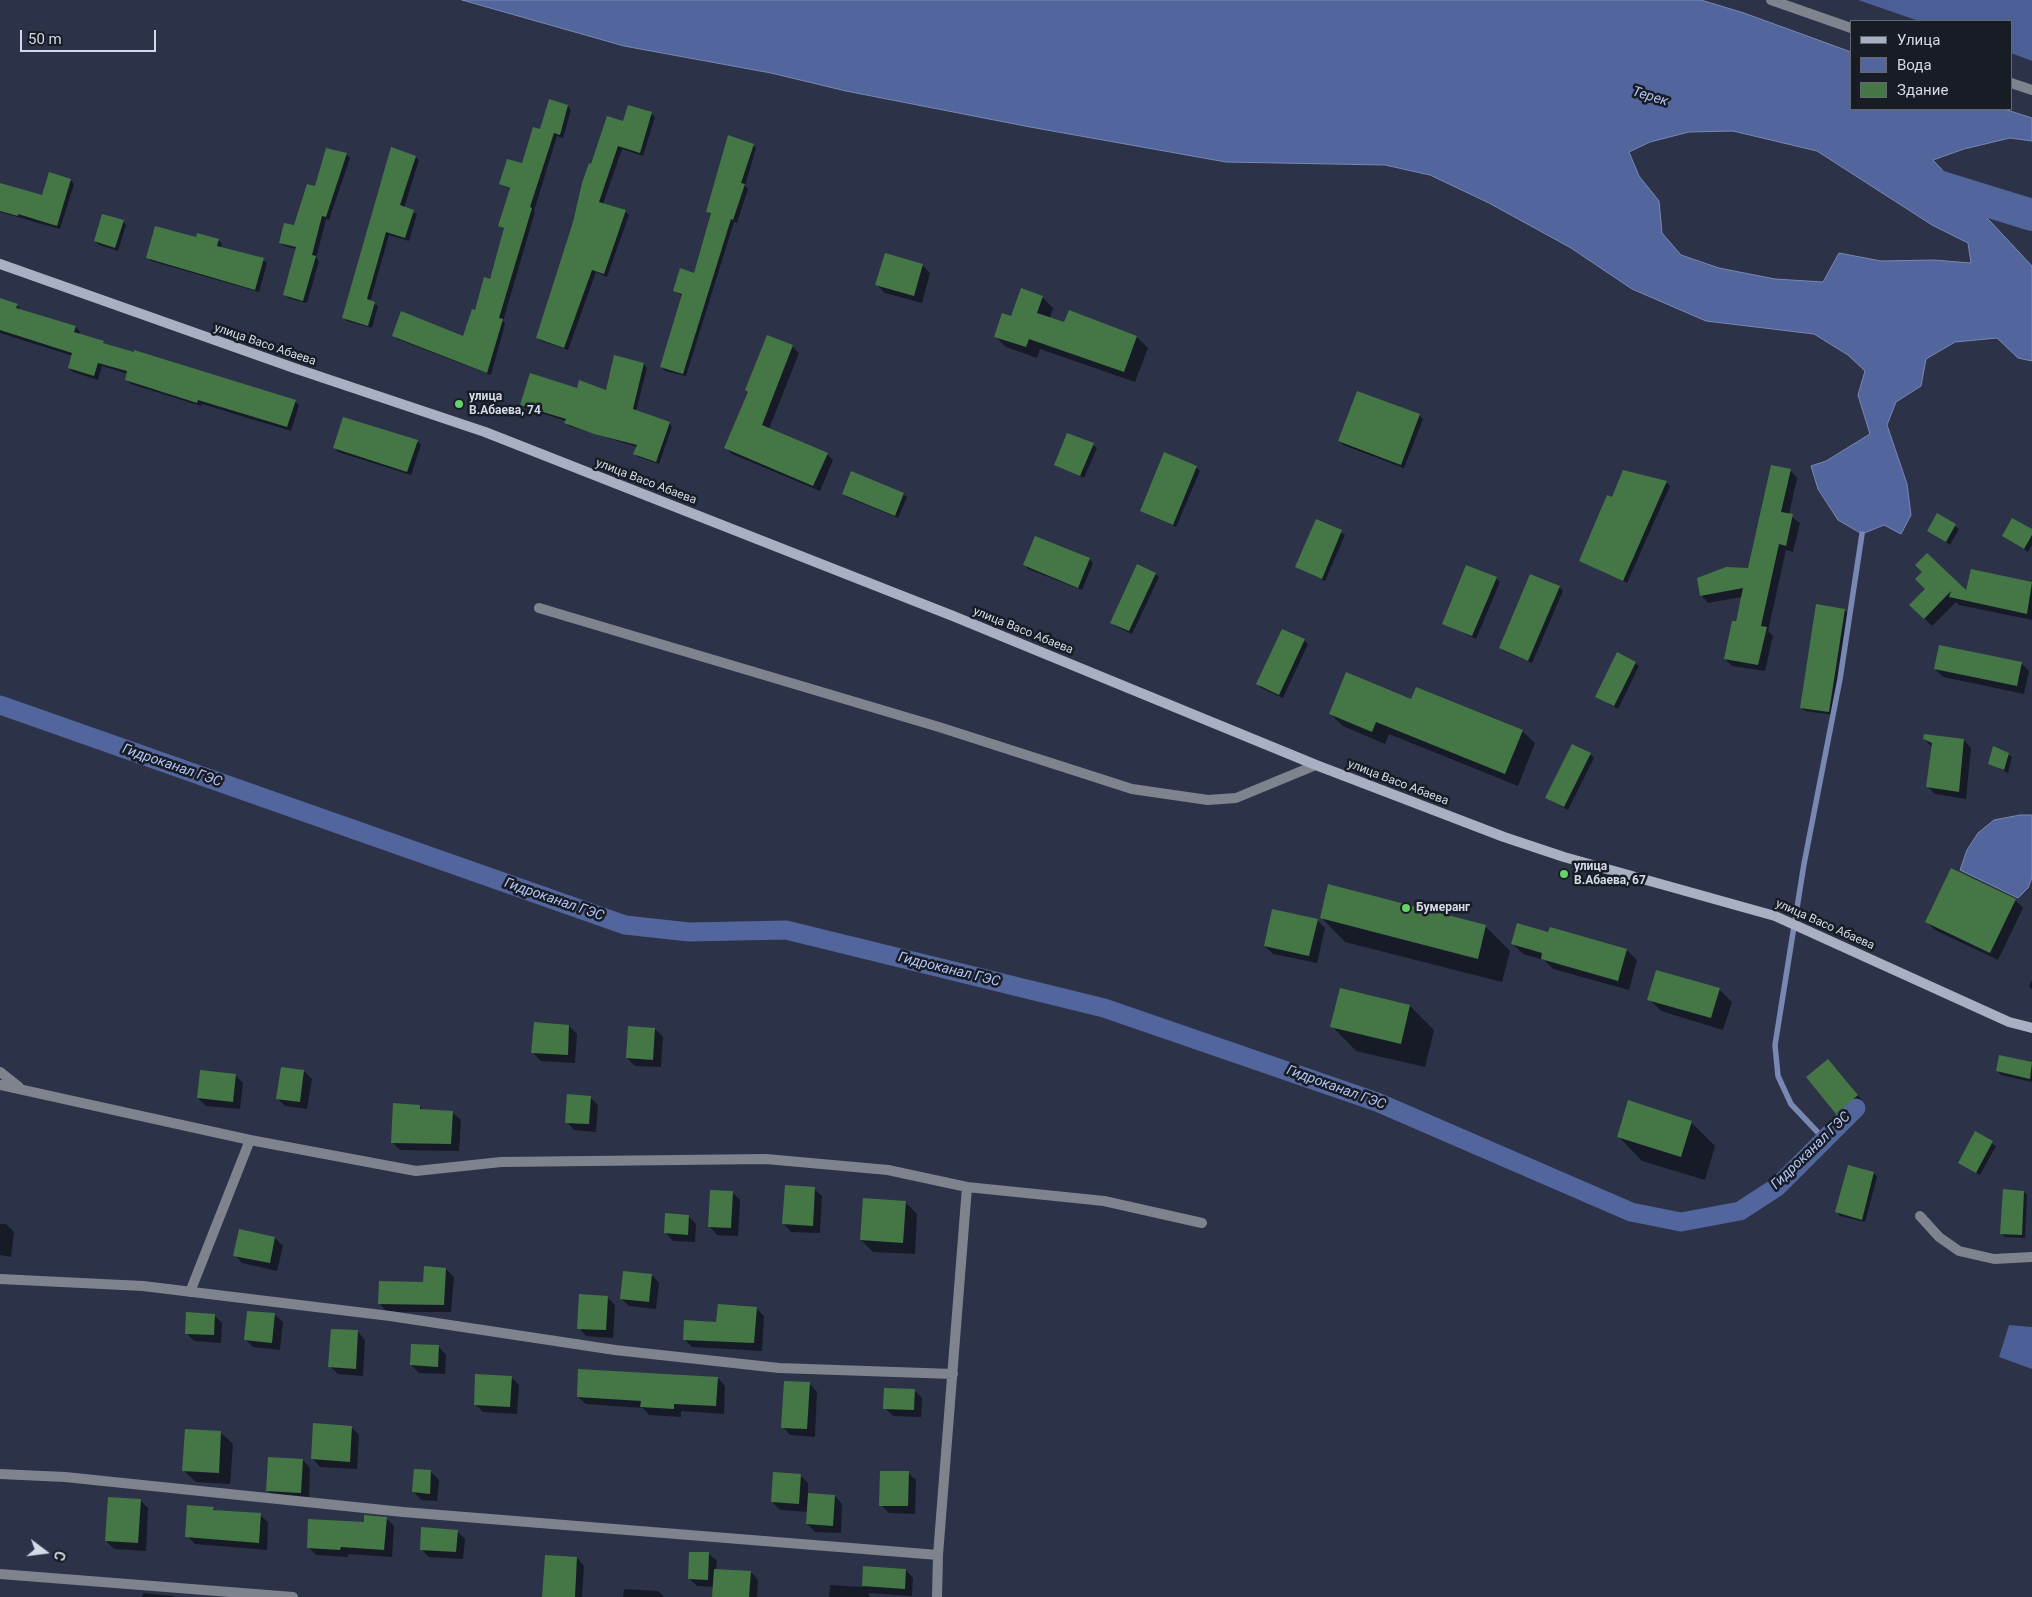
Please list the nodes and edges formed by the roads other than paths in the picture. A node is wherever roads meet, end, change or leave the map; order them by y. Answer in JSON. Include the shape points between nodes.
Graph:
{"nodes":[{"id":1,"x":1771,"y":0,"type":"edge"},
{"id":2,"x":1850,"y":28,"type":"edge"},
{"id":3,"x":2012,"y":83,"type":"edge"},
{"id":4,"x":2032,"y":90,"type":"edge"},
{"id":5,"x":0,"y":264,"type":"edge"},
{"id":6,"x":539,"y":608,"type":"dead end"},
{"id":7,"x":1316,"y":765,"type":"junction"},
{"id":8,"x":2032,"y":1028,"type":"edge"},
{"id":9,"x":0,"y":1072,"type":"edge"},
{"id":10,"x":0,"y":1085,"type":"edge"},
{"id":11,"x":20,"y":1088,"type":"junction"},
{"id":12,"x":250,"y":1140,"type":"junction"},
{"id":13,"x":967,"y":1187,"type":"junction"},
{"id":14,"x":1920,"y":1216,"type":"dead end"},
{"id":15,"x":1202,"y":1222,"type":"dead end"},
{"id":16,"x":2032,"y":1257,"type":"edge"},
{"id":17,"x":0,"y":1279,"type":"edge"},
{"id":18,"x":190,"y":1292,"type":"junction"},
{"id":19,"x":953,"y":1374,"type":"junction"},
{"id":20,"x":0,"y":1474,"type":"edge"},
{"id":21,"x":938,"y":1555,"type":"junction"},
{"id":22,"x":0,"y":1574,"type":"edge"},
{"id":23,"x":293,"y":1597,"type":"edge"},
{"id":24,"x":937,"y":1597,"type":"edge"}],
"edges":[{"from":1,"to":2,"type":"street"},
{"from":3,"to":4,"type":"street"},
{"from":5,"to":7,"type":"main road","name":"улица Васо Абаева","via":[[485,432],[953,616]]},
{"from":6,"to":7,"type":"street","via":[[939,727],[1132,789],[1208,800],[1236,798]]},
{"from":7,"to":8,"type":"main road","name":"улица Васо Абаева","via":[[1534,848],[1775,916],[2009,1022]]},
{"from":9,"to":11,"type":"street"},
{"from":10,"to":11,"type":"street"},
{"from":11,"to":12,"type":"street"},
{"from":12,"to":13,"type":"street","via":[[416,1171],[501,1162],[766,1160],[888,1170]]},
{"from":12,"to":18,"type":"street"},
{"from":13,"to":15,"type":"street","via":[[1104,1201]]},
{"from":13,"to":19,"type":"street"},
{"from":14,"to":16,"type":"street","via":[[1939,1237],[1959,1251],[1994,1259]]},
{"from":17,"to":18,"type":"street","via":[[143,1286]]},
{"from":18,"to":19,"type":"street","via":[[390,1316],[615,1350],[779,1368]]},
{"from":19,"to":21,"type":"street"},
{"from":20,"to":21,"type":"street","via":[[65,1477],[403,1512]]},
{"from":21,"to":24,"type":"street"},
{"from":22,"to":23,"type":"street"}]}
